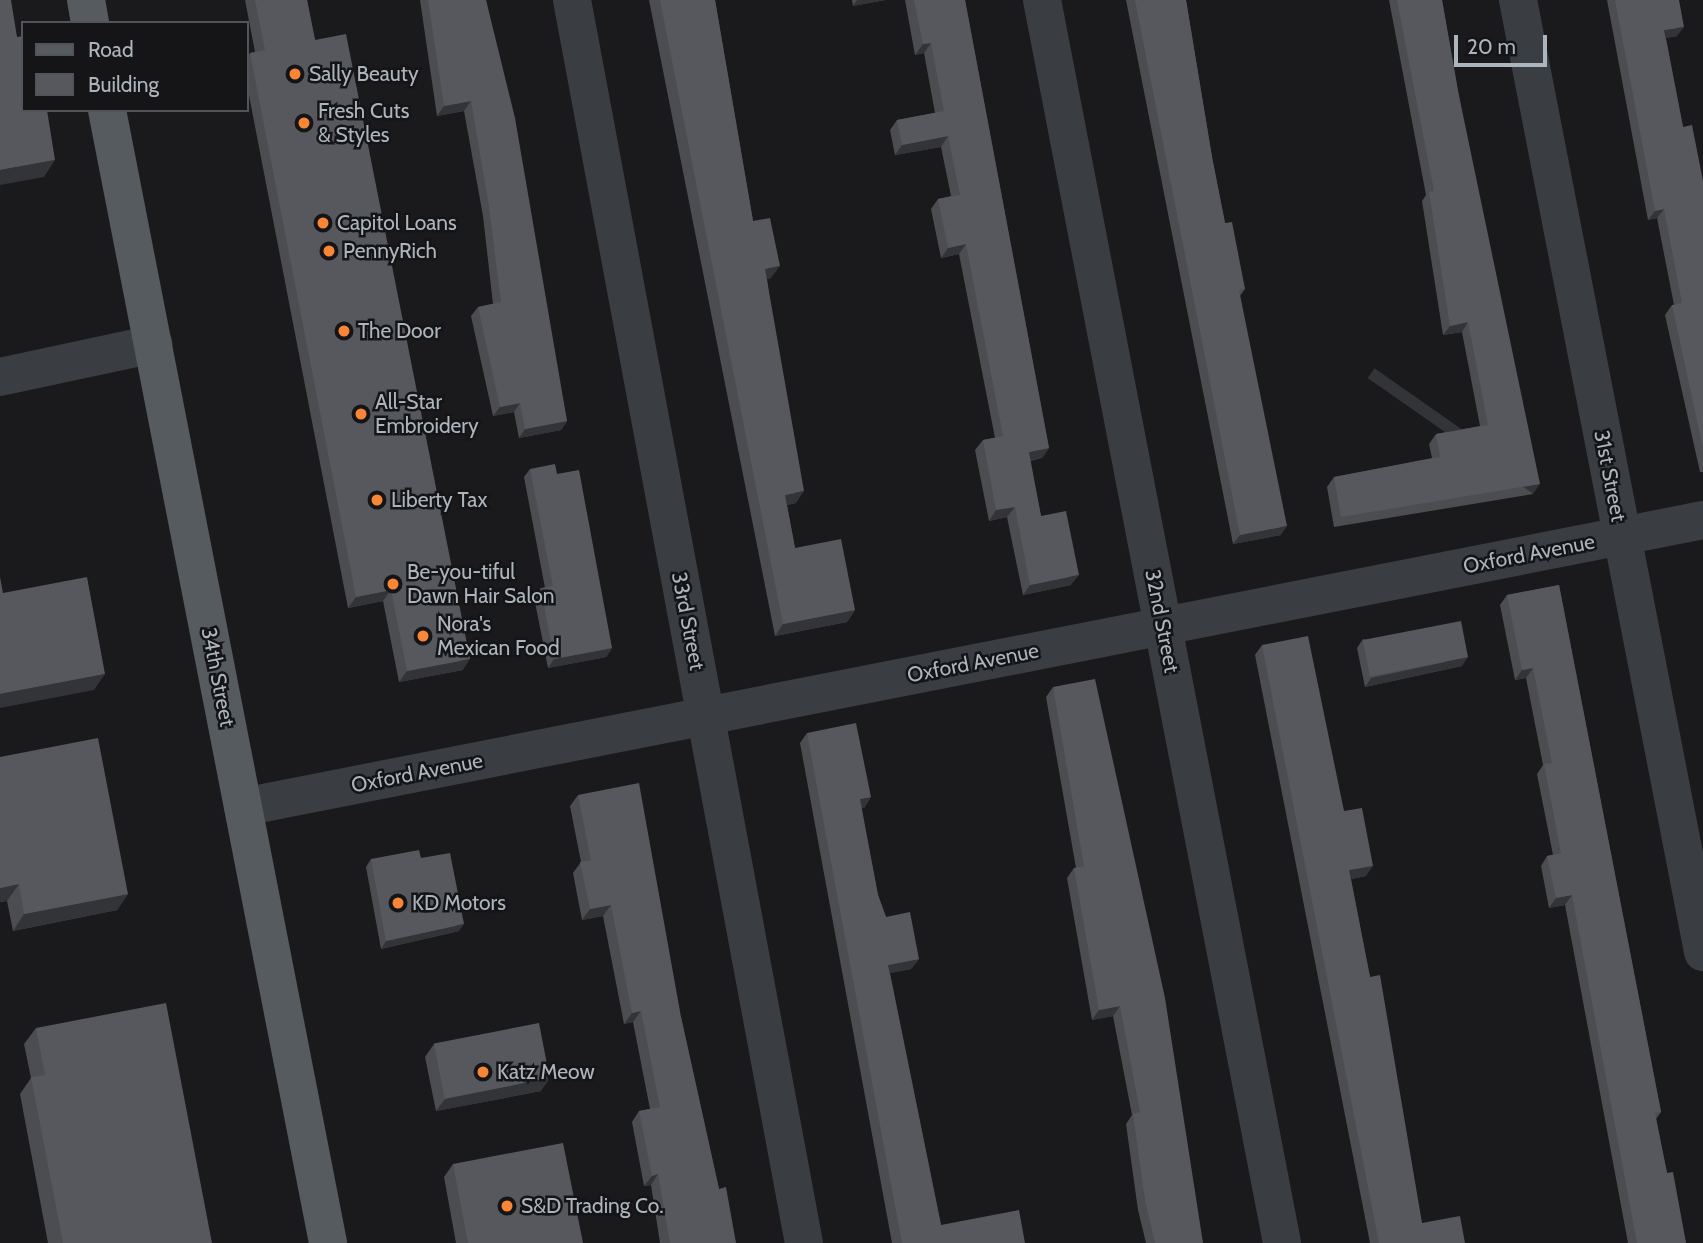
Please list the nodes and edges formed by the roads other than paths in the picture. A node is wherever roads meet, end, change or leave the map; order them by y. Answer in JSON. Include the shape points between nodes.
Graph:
{"nodes":[{"id":1,"x":86,"y":0,"type":"edge"},
{"id":2,"x":572,"y":0,"type":"edge"},
{"id":3,"x":1042,"y":0,"type":"edge"},
{"id":4,"x":1518,"y":0,"type":"edge"},
{"id":5,"x":90,"y":21,"type":"edge"},
{"id":6,"x":107,"y":112,"type":"edge"},
{"id":7,"x":154,"y":344,"type":"junction"},
{"id":8,"x":0,"y":377,"type":"edge"},
{"id":9,"x":1703,"y":520,"type":"edge"},
{"id":10,"x":1622,"y":536,"type":"junction"},
{"id":11,"x":1163,"y":626,"type":"junction"},
{"id":12,"x":706,"y":716,"type":"junction"},
{"id":13,"x":243,"y":807,"type":"junction"},
{"id":14,"x":1703,"y":952,"type":"edge"},
{"id":15,"x":328,"y":1243,"type":"edge"},
{"id":16,"x":804,"y":1243,"type":"edge"},
{"id":17,"x":1282,"y":1243,"type":"edge"}],
"edges":[{"from":1,"to":5,"type":"main road"},
{"from":2,"to":12,"type":"street","name":"33rd Street"},
{"from":3,"to":11,"type":"street","name":"32nd Street"},
{"from":4,"to":10,"type":"street","name":"31st Street"},
{"from":6,"to":7,"type":"main road","name":"34th Street"},
{"from":7,"to":8,"type":"street"},
{"from":7,"to":13,"type":"main road","name":"34th Street"},
{"from":9,"to":10,"type":"street","name":"Oxford Avenue"},
{"from":10,"to":11,"type":"street","name":"Oxford Avenue"},
{"from":10,"to":14,"type":"street","name":"31st Street"},
{"from":11,"to":12,"type":"street","name":"Oxford Avenue"},
{"from":11,"to":17,"type":"street","name":"32nd Street"},
{"from":12,"to":13,"type":"street","name":"Oxford Avenue"},
{"from":12,"to":16,"type":"street","name":"33rd Street"},
{"from":13,"to":15,"type":"main road","name":"34th Street"}]}
